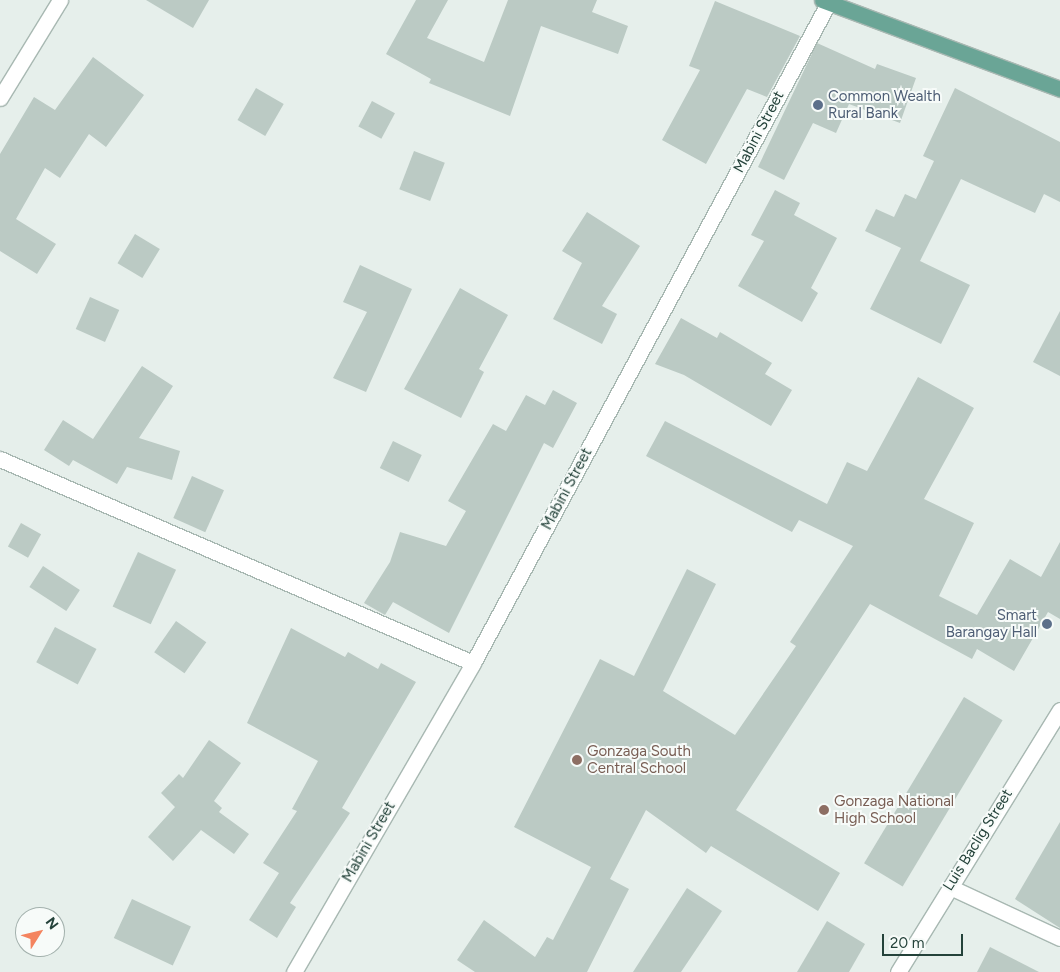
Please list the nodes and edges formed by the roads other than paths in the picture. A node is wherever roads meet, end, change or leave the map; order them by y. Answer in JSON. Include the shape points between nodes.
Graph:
{"nodes":[{"id":1,"x":60,"y":0,"type":"edge"},
{"id":2,"x":827,"y":1,"type":"edge"},
{"id":3,"x":1060,"y":89,"type":"edge"},
{"id":4,"x":0,"y":98,"type":"edge"},
{"id":5,"x":0,"y":459,"type":"edge"},
{"id":6,"x":473,"y":663,"type":"junction"},
{"id":7,"x":1060,"y":710,"type":"edge"},
{"id":8,"x":950,"y":886,"type":"junction"},
{"id":9,"x":1060,"y":938,"type":"edge"},
{"id":10,"x":294,"y":972,"type":"edge"},
{"id":11,"x":898,"y":972,"type":"edge"}],
"edges":[{"from":1,"to":4,"type":"street"},
{"from":2,"to":3,"type":"main road"},
{"from":2,"to":6,"type":"street","name":"Mabini Street"},
{"from":5,"to":6,"type":"street"},
{"from":6,"to":10,"type":"street","name":"Mabini Street"},
{"from":7,"to":8,"type":"street","name":"Luis Baclig Street"},
{"from":8,"to":9,"type":"street"},
{"from":8,"to":11,"type":"street","name":"Luis Baclig Street"}]}
